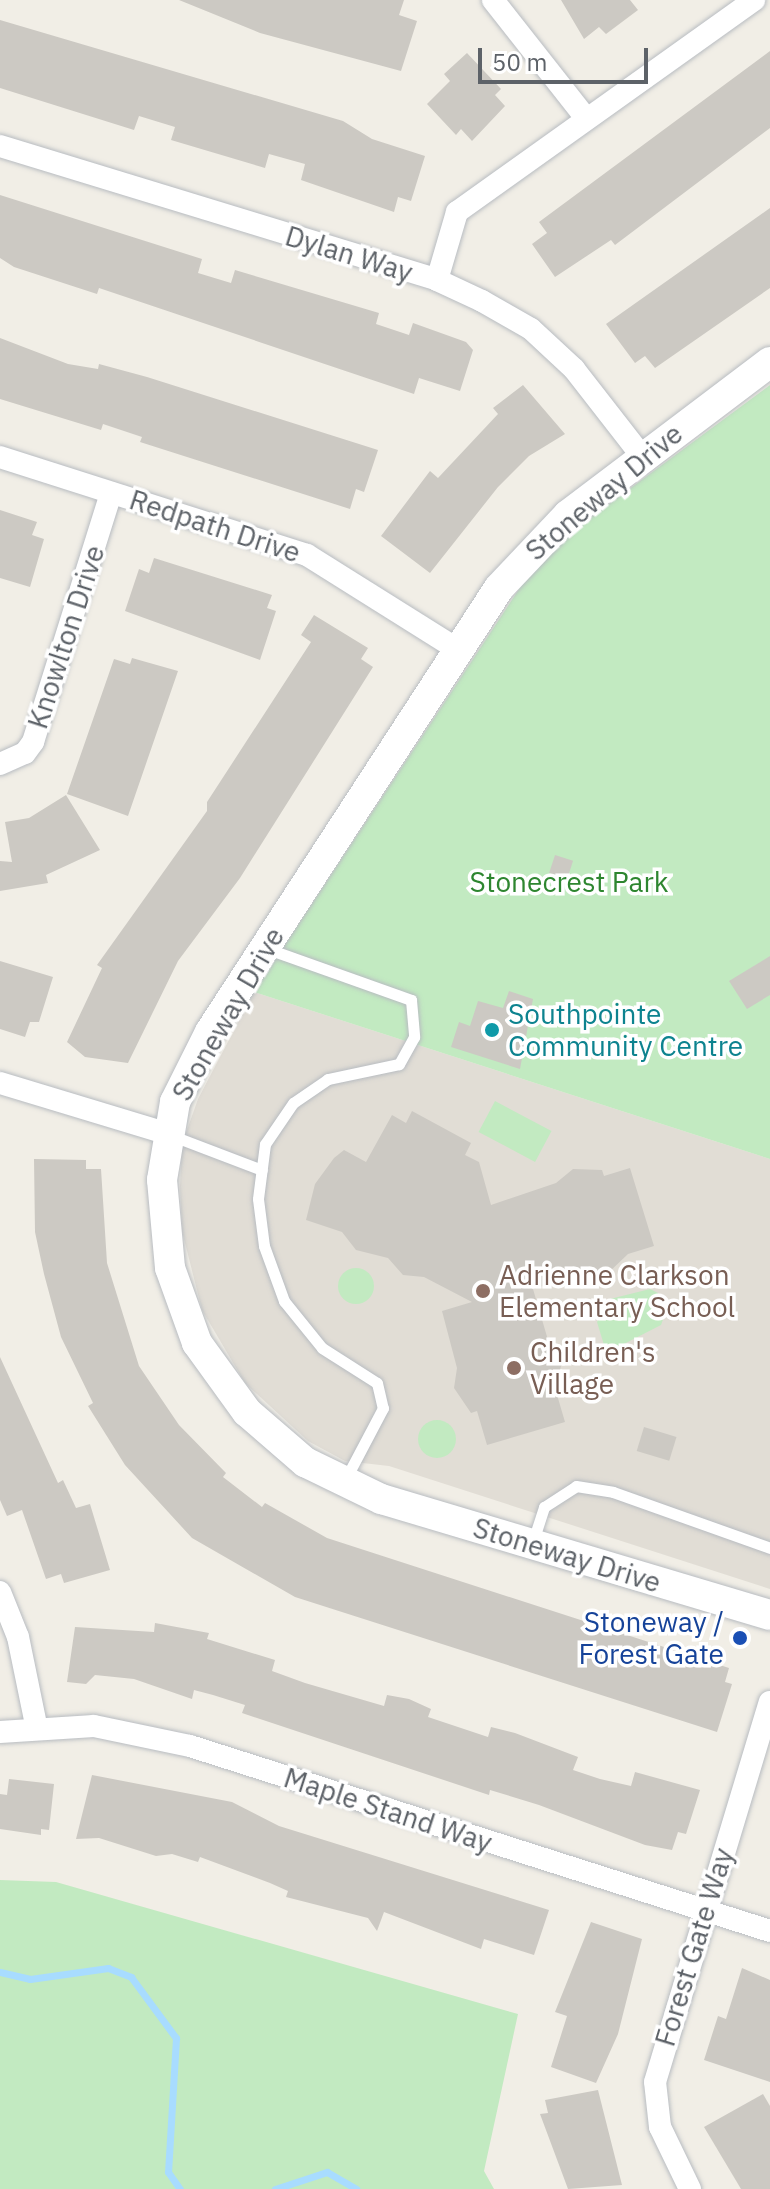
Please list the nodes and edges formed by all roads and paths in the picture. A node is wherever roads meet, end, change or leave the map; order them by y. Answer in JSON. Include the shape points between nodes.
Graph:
{"nodes":[{"id":1,"x":493,"y":0,"type":"edge"},
{"id":2,"x":754,"y":0,"type":"edge"},
{"id":3,"x":586,"y":118,"type":"junction"},
{"id":4,"x":0,"y":146,"type":"edge"},
{"id":5,"x":437,"y":280,"type":"junction"},
{"id":6,"x":770,"y":362,"type":"edge"},
{"id":7,"x":641,"y":455,"type":"junction"},
{"id":8,"x":0,"y":457,"type":"edge"},
{"id":9,"x":111,"y":493,"type":"junction"},
{"id":10,"x":457,"y":649,"type":"junction"},
{"id":11,"x":0,"y":764,"type":"edge"},
{"id":12,"x":263,"y":947,"type":"junction"},
{"id":13,"x":0,"y":1083,"type":"edge"},
{"id":14,"x":166,"y":1133,"type":"junction"},
{"id":15,"x":262,"y":1170,"type":"junction"},
{"id":16,"x":342,"y":1484,"type":"junction"},
{"id":17,"x":533,"y":1545,"type":"junction"},
{"id":18,"x":770,"y":1548,"type":"edge"},
{"id":19,"x":0,"y":1592,"type":"edge"},
{"id":20,"x":770,"y":1615,"type":"edge"},
{"id":21,"x":770,"y":1702,"type":"edge"},
{"id":22,"x":36,"y":1725,"type":"junction"},
{"id":23,"x":0,"y":1732,"type":"edge"},
{"id":24,"x":705,"y":1912,"type":"junction"},
{"id":25,"x":770,"y":1931,"type":"edge"},
{"id":26,"x":690,"y":2189,"type":"edge"}],
"edges":[{"from":1,"to":3,"type":"street"},
{"from":2,"to":3,"type":"street"},
{"from":3,"to":5,"type":"street","via":[[457,212]]},
{"from":4,"to":5,"type":"street","name":"Dylan Way"},
{"from":5,"to":7,"type":"street","name":"Dylan Way","via":[[531,329],[574,369]]},
{"from":6,"to":7,"type":"street","name":"Stoneway Drive"},
{"from":7,"to":10,"type":"street","name":"Stoneway Drive","via":[[532,548]]},
{"from":8,"to":9,"type":"street","name":"Redpath Drive"},
{"from":9,"to":10,"type":"street","name":"Redpath Drive","via":[[307,555]]},
{"from":9,"to":11,"type":"street","name":"Knowlton Drive","via":[[33,742],[25,753]]},
{"from":10,"to":12,"type":"street","name":"Stoneway Drive"},
{"from":12,"to":14,"type":"street","name":"Stoneway Drive","via":[[199,1054]]},
{"from":12,"to":15,"type":"lane","via":[[411,1000],[414,1037],[399,1064],[328,1079],[293,1103],[265,1144]]},
{"from":13,"to":14,"type":"street"},
{"from":14,"to":15,"type":"lane"},
{"from":14,"to":16,"type":"street","name":"Stoneway Drive","via":[[163,1230],[197,1343],[219,1380],[272,1436]]},
{"from":15,"to":16,"type":"lane","via":[[264,1246],[284,1301],[322,1348],[377,1383],[383,1408]]},
{"from":16,"to":17,"type":"street","name":"Stoneway Drive"},
{"from":17,"to":18,"type":"lane","via":[[544,1507],[576,1486],[613,1492]]},
{"from":17,"to":20,"type":"street","name":"Stoneway Drive"},
{"from":19,"to":22,"type":"street","via":[[18,1637]]},
{"from":21,"to":24,"type":"street","name":"Forest Gate Way"},
{"from":22,"to":23,"type":"street","name":"Maple Stand Way"},
{"from":22,"to":24,"type":"street","name":"Maple Stand Way","via":[[94,1726],[190,1746]]},
{"from":24,"to":25,"type":"street","name":"Maple Stand Way"},
{"from":24,"to":26,"type":"street","name":"Forest Gate Way","via":[[655,2082],[660,2127]]}]}
